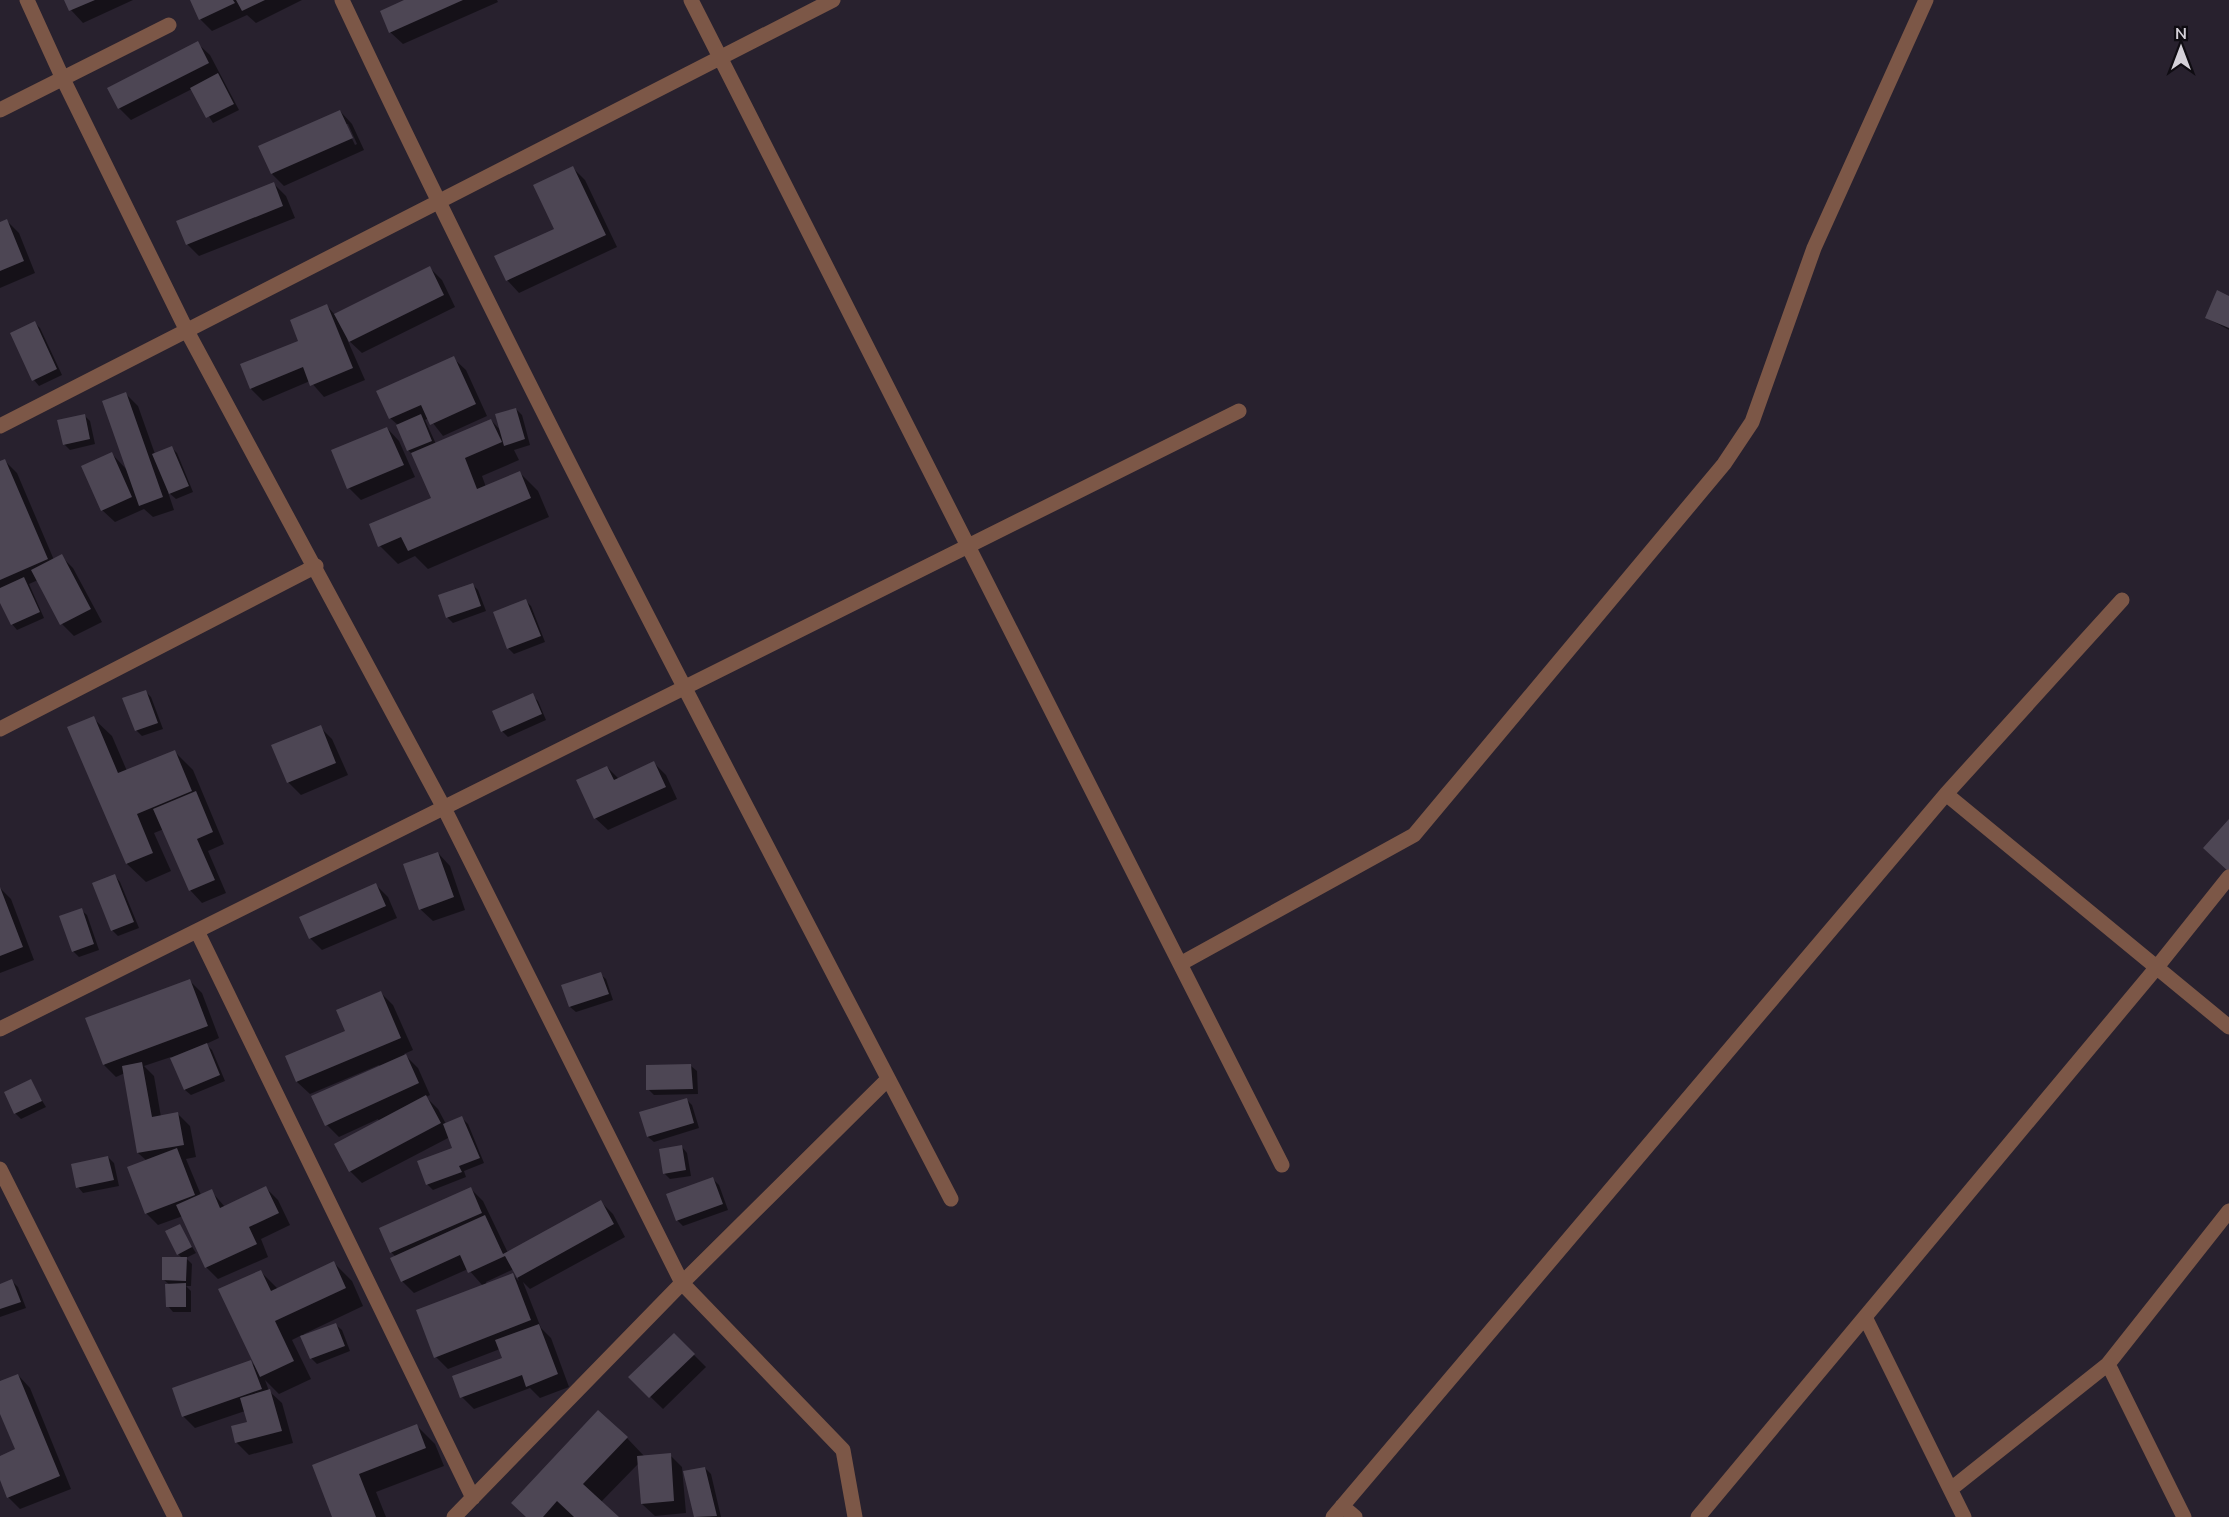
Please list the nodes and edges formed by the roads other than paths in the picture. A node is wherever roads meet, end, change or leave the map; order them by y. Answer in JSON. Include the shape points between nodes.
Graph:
{"nodes":[{"id":1,"x":27,"y":0,"type":"edge"},
{"id":2,"x":342,"y":0,"type":"edge"},
{"id":3,"x":691,"y":0,"type":"edge"},
{"id":4,"x":833,"y":0,"type":"edge"},
{"id":5,"x":1926,"y":0,"type":"edge"},
{"id":6,"x":169,"y":25,"type":"dead end"},
{"id":7,"x":720,"y":58,"type":"junction"},
{"id":8,"x":63,"y":79,"type":"junction"},
{"id":9,"x":0,"y":110,"type":"edge"},
{"id":10,"x":437,"y":202,"type":"junction"},
{"id":11,"x":187,"y":331,"type":"junction"},
{"id":12,"x":1239,"y":411,"type":"dead end"},
{"id":13,"x":0,"y":426,"type":"edge"},
{"id":14,"x":969,"y":548,"type":"junction"},
{"id":15,"x":316,"y":566,"type":"junction"},
{"id":16,"x":2122,"y":600,"type":"dead end"},
{"id":17,"x":684,"y":689,"type":"junction"},
{"id":18,"x":0,"y":729,"type":"edge"},
{"id":19,"x":1946,"y":794,"type":"junction"},
{"id":20,"x":444,"y":808,"type":"junction"},
{"id":21,"x":2229,"y":877,"type":"edge"},
{"id":22,"x":196,"y":931,"type":"junction"},
{"id":23,"x":1180,"y":964,"type":"junction"},
{"id":24,"x":2157,"y":967,"type":"junction"},
{"id":25,"x":2229,"y":1027,"type":"edge"},
{"id":26,"x":0,"y":1029,"type":"edge"},
{"id":27,"x":888,"y":1079,"type":"junction"},
{"id":28,"x":1282,"y":1165,"type":"dead end"},
{"id":29,"x":0,"y":1169,"type":"edge"},
{"id":30,"x":951,"y":1199,"type":"dead end"},
{"id":31,"x":2229,"y":1211,"type":"edge"},
{"id":32,"x":682,"y":1283,"type":"junction"},
{"id":33,"x":1865,"y":1317,"type":"junction"},
{"id":34,"x":2108,"y":1364,"type":"junction"},
{"id":35,"x":1951,"y":1489,"type":"junction"},
{"id":36,"x":472,"y":1498,"type":"junction"},
{"id":37,"x":1337,"y":1512,"type":"edge"},
{"id":38,"x":176,"y":1517,"type":"edge"},
{"id":39,"x":454,"y":1517,"type":"edge"},
{"id":40,"x":855,"y":1517,"type":"edge"},
{"id":41,"x":1355,"y":1517,"type":"edge"},
{"id":42,"x":1698,"y":1517,"type":"edge"},
{"id":43,"x":1964,"y":1517,"type":"edge"},
{"id":44,"x":2184,"y":1517,"type":"edge"}],
"edges":[{"from":1,"to":8,"type":"street"},
{"from":2,"to":10,"type":"street"},
{"from":3,"to":7,"type":"street"},
{"from":4,"to":7,"type":"street"},
{"from":5,"to":23,"type":"street","via":[[1814,248],[1752,422],[1724,464],[1414,834]]},
{"from":6,"to":8,"type":"street"},
{"from":7,"to":10,"type":"street"},
{"from":7,"to":14,"type":"street"},
{"from":8,"to":9,"type":"street"},
{"from":8,"to":11,"type":"street"},
{"from":10,"to":11,"type":"street"},
{"from":10,"to":17,"type":"street"},
{"from":11,"to":13,"type":"street"},
{"from":11,"to":15,"type":"street"},
{"from":12,"to":14,"type":"street"},
{"from":14,"to":17,"type":"street"},
{"from":14,"to":23,"type":"street"},
{"from":15,"to":18,"type":"street"},
{"from":15,"to":20,"type":"street"},
{"from":16,"to":19,"type":"street"},
{"from":17,"to":20,"type":"street"},
{"from":17,"to":27,"type":"street"},
{"from":19,"to":24,"type":"street"},
{"from":19,"to":37,"type":"street"},
{"from":20,"to":22,"type":"street"},
{"from":20,"to":32,"type":"street"},
{"from":21,"to":24,"type":"street"},
{"from":22,"to":26,"type":"street"},
{"from":22,"to":36,"type":"street"},
{"from":23,"to":28,"type":"street"},
{"from":24,"to":25,"type":"street"},
{"from":24,"to":33,"type":"street"},
{"from":27,"to":30,"type":"street"},
{"from":27,"to":32,"type":"street"},
{"from":29,"to":38,"type":"street"},
{"from":31,"to":34,"type":"street"},
{"from":32,"to":36,"type":"street"},
{"from":32,"to":40,"type":"street","via":[[843,1450]]},
{"from":33,"to":35,"type":"street"},
{"from":33,"to":42,"type":"street"},
{"from":34,"to":35,"type":"street"},
{"from":34,"to":44,"type":"street"},
{"from":35,"to":43,"type":"street"},
{"from":36,"to":39,"type":"street"},
{"from":37,"to":41,"type":"street"}]}
